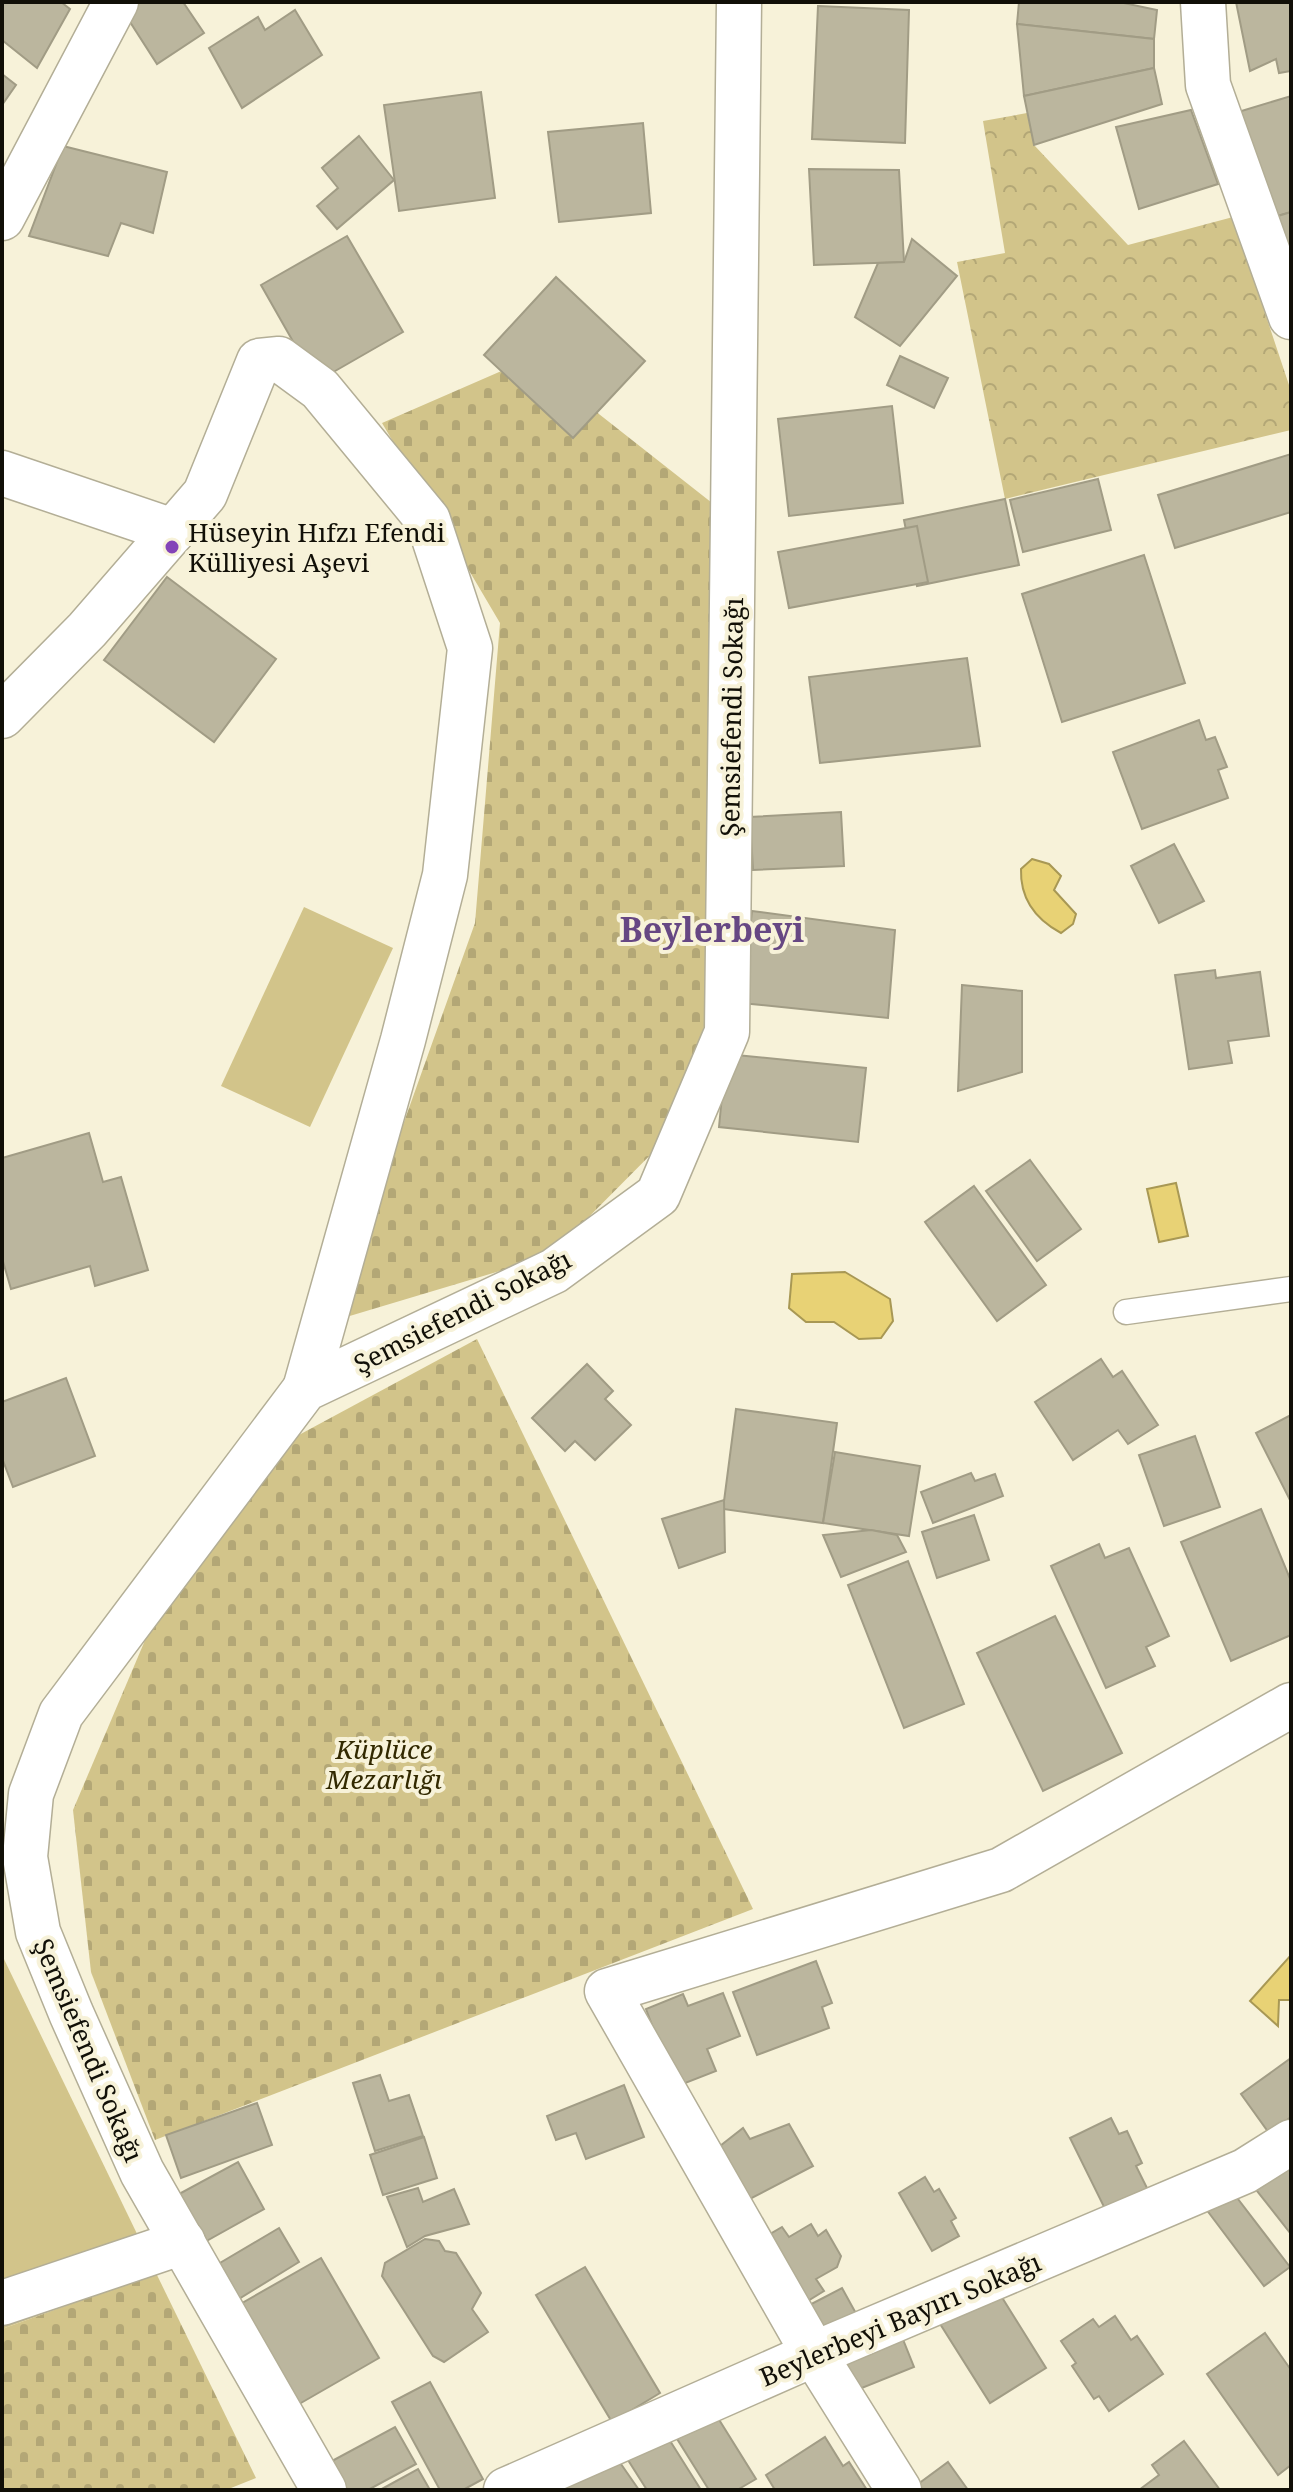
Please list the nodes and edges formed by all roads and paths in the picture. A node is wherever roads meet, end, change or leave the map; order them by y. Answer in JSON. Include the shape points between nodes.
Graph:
{"nodes":[{"id":1,"x":116,"y":2,"type":"edge"},
{"id":2,"x":739,"y":2,"type":"edge"},
{"id":3,"x":1203,"y":2,"type":"edge"},
{"id":4,"x":2,"y":218,"type":"edge"},
{"id":5,"x":1291,"y":317,"type":"edge"},
{"id":6,"x":2,"y":473,"type":"edge"},
{"id":7,"x":173,"y":531,"type":"junction"},
{"id":8,"x":2,"y":716,"type":"edge"},
{"id":9,"x":1291,"y":1289,"type":"edge"},
{"id":10,"x":1126,"y":1312,"type":"dead end"},
{"id":11,"x":305,"y":1389,"type":"junction"},
{"id":12,"x":1291,"y":1705,"type":"edge"},
{"id":13,"x":1291,"y":2142,"type":"edge"},
{"id":14,"x":183,"y":2242,"type":"junction"},
{"id":15,"x":2,"y":2303,"type":"edge"},
{"id":16,"x":814,"y":2354,"type":"junction"},
{"id":17,"x":324,"y":2490,"type":"edge"},
{"id":18,"x":506,"y":2490,"type":"edge"},
{"id":19,"x":899,"y":2490,"type":"edge"}],
"edges":[{"from":1,"to":4,"type":"street"},
{"from":2,"to":11,"type":"street","name":"Şemsiefendi Sokağı","via":[[727,1032],[658,1195],[554,1271]]},
{"from":3,"to":5,"type":"street","via":[[1208,85]]},
{"from":6,"to":7,"type":"street"},
{"from":7,"to":8,"type":"street","via":[[87,630]]},
{"from":7,"to":11,"type":"street","via":[[205,494],[259,361],[279,359],[320,389],[428,520],[470,648],[445,875]]},
{"from":9,"to":10,"type":"lane"},
{"from":11,"to":14,"type":"street","name":"Şemsiefendi Sokağı","via":[[61,1714],[31,1794],[25,1857],[38,1932],[142,2172]]},
{"from":12,"to":16,"type":"street","via":[[1001,1870],[607,1991]]},
{"from":13,"to":16,"type":"street","name":"Beylerbeyi Bayırı Sokağı","via":[[1245,2171]]},
{"from":14,"to":15,"type":"street"},
{"from":14,"to":17,"type":"street","name":"Şemsiefendi Sokağı"},
{"from":16,"to":18,"type":"street","name":"Beylerbeyi Bayırı Sokağı"},
{"from":16,"to":19,"type":"street"}]}
